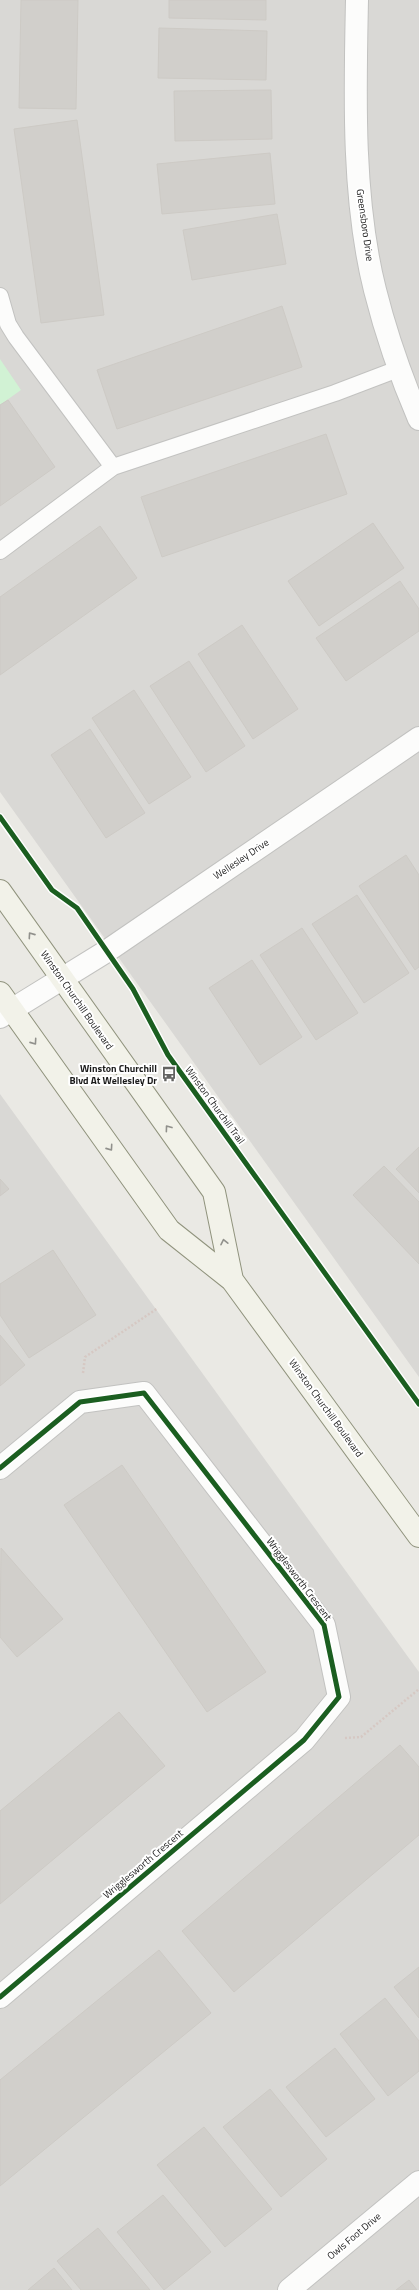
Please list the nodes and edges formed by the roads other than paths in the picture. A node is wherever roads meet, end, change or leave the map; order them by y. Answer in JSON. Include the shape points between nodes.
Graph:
{"nodes":[{"id":1,"x":357,"y":0,"type":"edge"},
{"id":2,"x":0,"y":296,"type":"edge"},
{"id":3,"x":398,"y":369,"type":"junction"},
{"id":4,"x":419,"y":419,"type":"edge"},
{"id":5,"x":113,"y":468,"type":"junction"},
{"id":6,"x":0,"y":551,"type":"edge"},
{"id":7,"x":419,"y":738,"type":"edge"},
{"id":8,"x":0,"y":891,"type":"edge"},
{"id":9,"x":62,"y":978,"type":"junction"},
{"id":10,"x":4,"y":1007,"type":"edge"},
{"id":11,"x":232,"y":1280,"type":"junction"},
{"id":12,"x":0,"y":1468,"type":"edge"},
{"id":13,"x":419,"y":1536,"type":"edge"},
{"id":14,"x":0,"y":1997,"type":"edge"},
{"id":15,"x":419,"y":2182,"type":"edge"},
{"id":16,"x":289,"y":2290,"type":"edge"}],
"edges":[{"from":1,"to":3,"type":"street","name":"Greensboro Drive","via":[[356,89],[360,201],[374,289]]},
{"from":2,"to":5,"type":"lane","via":[[8,324],[16,337]]},
{"from":3,"to":4,"type":"street","name":"Greensboro Drive"},
{"from":3,"to":5,"type":"lane"},
{"from":5,"to":6,"type":"lane"},
{"from":7,"to":9,"type":"street","name":"Wellesley Drive"},
{"from":9,"to":8,"type":"main road","name":"Winston Churchill Boulevard","one_way":true},
{"from":9,"to":10,"type":"street","name":"Wellesley Drive"},
{"from":11,"to":9,"type":"main road","name":"Winston Churchill Boulevard","one_way":true,"via":[[214,1192]]},
{"from":10,"to":11,"type":"main road","name":"Winston Churchill Boulevard","one_way":true,"via":[[168,1230]]},
{"from":11,"to":13,"type":"main road","name":"Winston Churchill Boulevard"},
{"from":12,"to":14,"type":"street","name":"Wrigglesworth Crescent","via":[[80,1402],[144,1393],[324,1625],[339,1697],[304,1740]]},
{"from":15,"to":16,"type":"street","name":"Owls Foot Drive"}]}
